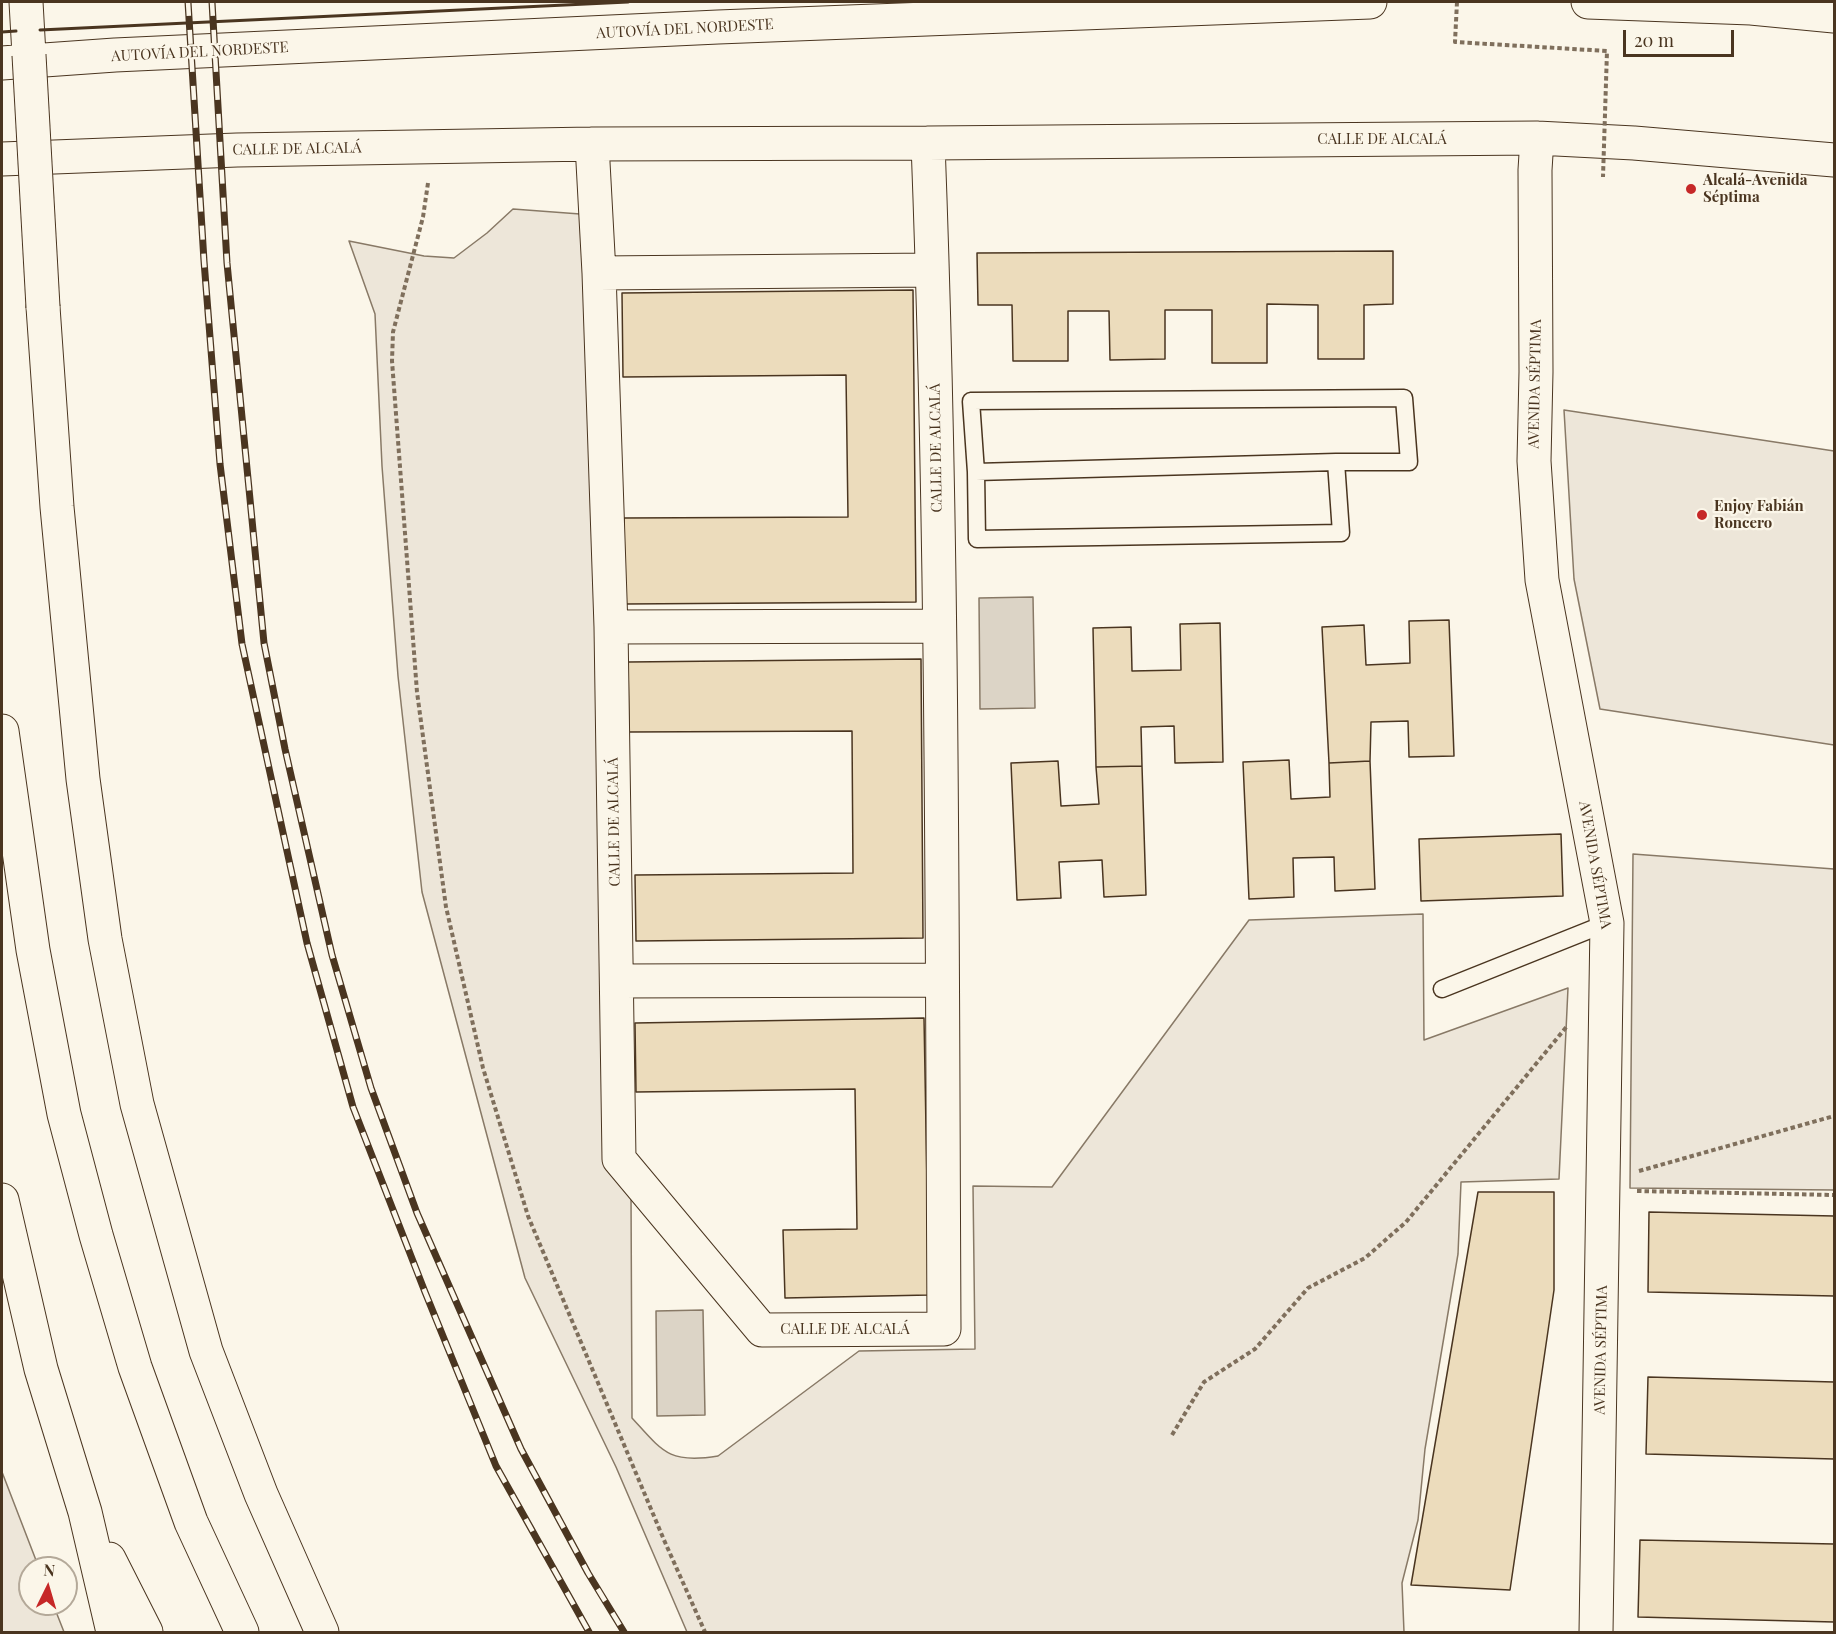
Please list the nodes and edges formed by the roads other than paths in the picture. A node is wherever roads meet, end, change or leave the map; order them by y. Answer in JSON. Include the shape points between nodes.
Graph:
{"nodes":[{"id":1,"x":26,"y":2,"type":"edge"},
{"id":2,"x":1370,"y":2,"type":"edge"},
{"id":3,"x":1588,"y":2,"type":"edge"},
{"id":4,"x":1834,"y":16,"type":"edge"},
{"id":5,"x":15,"y":59,"type":"edge"},
{"id":6,"x":1537,"y":138,"type":"junction"},
{"id":7,"x":928,"y":143,"type":"junction"},
{"id":8,"x":592,"y":144,"type":"junction"},
{"id":9,"x":2,"y":159,"type":"edge"},
{"id":10,"x":1834,"y":160,"type":"edge"},
{"id":11,"x":932,"y":270,"type":"junction"},
{"id":12,"x":599,"y":273,"type":"junction"},
{"id":13,"x":1336,"y":462,"type":"junction"},
{"id":14,"x":976,"y":472,"type":"junction"},
{"id":15,"x":939,"y":626,"type":"junction"},
{"id":16,"x":611,"y":627,"type":"junction"},
{"id":17,"x":2,"y":731,"type":"edge"},
{"id":18,"x":1607,"y":923,"type":"junction"},
{"id":19,"x":942,"y":980,"type":"junction"},
{"id":20,"x":617,"y":981,"type":"junction"},
{"id":21,"x":1442,"y":989,"type":"dead end"},
{"id":22,"x":2,"y":1200,"type":"edge"},
{"id":23,"x":85,"y":1512,"type":"junction"},
{"id":24,"x":113,"y":1632,"type":"edge"},
{"id":25,"x":146,"y":1632,"type":"edge"},
{"id":26,"x":242,"y":1632,"type":"edge"},
{"id":27,"x":322,"y":1632,"type":"edge"},
{"id":28,"x":1596,"y":1632,"type":"edge"}],
"edges":[{"from":1,"to":5,"type":"main road"},
{"from":2,"to":5,"type":"main road","name":"AUTOVÍA DEL NORDESTE"},
{"from":3,"to":4,"type":"main road","via":[[1750,8]]},
{"from":5,"to":27,"type":"main road","bridge":true,"via":[[43,307],[83,779],[105,939],[137,1104],[206,1351],[261,1494]]},
{"from":6,"to":7,"type":"main road","name":"CALLE DE ALCALÁ"},
{"from":6,"to":10,"type":"main road","name":"CALLE DE ALCALÁ"},
{"from":6,"to":18,"type":"main road","name":"AVENIDA SÉPTIMA","via":[[1534,461],[1542,580]]},
{"from":7,"to":8,"type":"main road","name":"CALLE DE ALCALÁ"},
{"from":7,"to":11,"type":"main road","name":"CALLE DE ALCALÁ"},
{"from":8,"to":9,"type":"main road","name":"CALLE DE ALCALÁ","via":[[237,150]]},
{"from":8,"to":12,"type":"main road","name":"CALLE DE ALCALÁ"},
{"from":11,"to":12,"type":"main road"},
{"from":11,"to":15,"type":"main road","name":"CALLE DE ALCALÁ"},
{"from":12,"to":16,"type":"main road","name":"CALLE DE ALCALÁ"},
{"from":13,"to":14,"type":"lane"},
{"from":13,"to":14,"type":"lane","via":[[1341,533],[977,539]]},
{"from":13,"to":14,"type":"lane","via":[[1409,462],[1404,398],[971,401]]},
{"from":15,"to":16,"type":"main road"},
{"from":15,"to":19,"type":"main road","name":"CALLE DE ALCALÁ"},
{"from":16,"to":20,"type":"main road","name":"CALLE DE ALCALÁ"},
{"from":17,"to":26,"type":"main road","via":[[33,950],[64,1114],[96,1235],[135,1368],[183,1500]]},
{"from":18,"to":21,"type":"lane"},
{"from":18,"to":28,"type":"main road","name":"AVENIDA SÉPTIMA"},
{"from":19,"to":20,"type":"main road"},
{"from":19,"to":20,"type":"main road","name":"CALLE DE ALCALÁ","via":[[944,1329],[762,1330],[619,1159]]},
{"from":22,"to":23,"type":"main road","via":[[41,1369]]},
{"from":23,"to":24,"type":"main road"},
{"from":23,"to":25,"type":"main road"}]}
